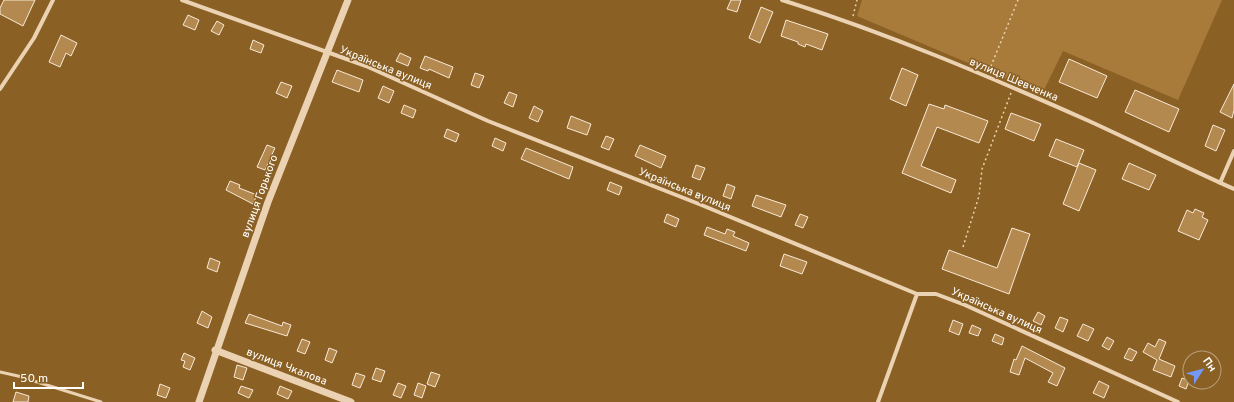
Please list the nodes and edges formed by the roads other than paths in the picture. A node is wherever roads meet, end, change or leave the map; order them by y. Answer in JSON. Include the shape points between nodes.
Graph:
{"nodes":[{"id":1,"x":54,"y":0,"type":"edge"},
{"id":2,"x":182,"y":0,"type":"edge"},
{"id":3,"x":348,"y":0,"type":"edge"},
{"id":4,"x":782,"y":0,"type":"edge"},
{"id":5,"x":326,"y":52,"type":"junction"},
{"id":6,"x":0,"y":89,"type":"edge"},
{"id":7,"x":1234,"y":151,"type":"edge"},
{"id":8,"x":1220,"y":183,"type":"junction"},
{"id":9,"x":1234,"y":189,"type":"edge"},
{"id":10,"x":917,"y":294,"type":"junction"},
{"id":11,"x":216,"y":350,"type":"junction"},
{"id":12,"x":0,"y":372,"type":"edge"},
{"id":13,"x":101,"y":402,"type":"edge"},
{"id":14,"x":199,"y":402,"type":"edge"},
{"id":15,"x":351,"y":402,"type":"edge"},
{"id":16,"x":878,"y":402,"type":"edge"},
{"id":17,"x":1178,"y":402,"type":"edge"}],
"edges":[{"from":1,"to":6,"type":"street","via":[[34,38]]},
{"from":2,"to":5,"type":"street","name":"Українська вулиця"},
{"from":3,"to":5,"type":"street","name":"вулиця Горького"},
{"from":4,"to":8,"type":"street","name":"вулиця Шевченка","via":[[851,22],[987,77],[1089,121]]},
{"from":5,"to":10,"type":"street","name":"Українська вулиця","via":[[366,66],[488,121]]},
{"from":5,"to":11,"type":"street","name":"вулиця Горького","via":[[268,202]]},
{"from":7,"to":8,"type":"street"},
{"from":8,"to":9,"type":"street","name":"вулиця Шевченка"},
{"from":10,"to":16,"type":"street"},
{"from":10,"to":17,"type":"street","name":"Українська вулиця","via":[[936,294],[965,305]]},
{"from":11,"to":14,"type":"street","name":"вулиця Горького"},
{"from":11,"to":15,"type":"street","name":"вулиця Чкалова"},
{"from":12,"to":13,"type":"lane"}]}
